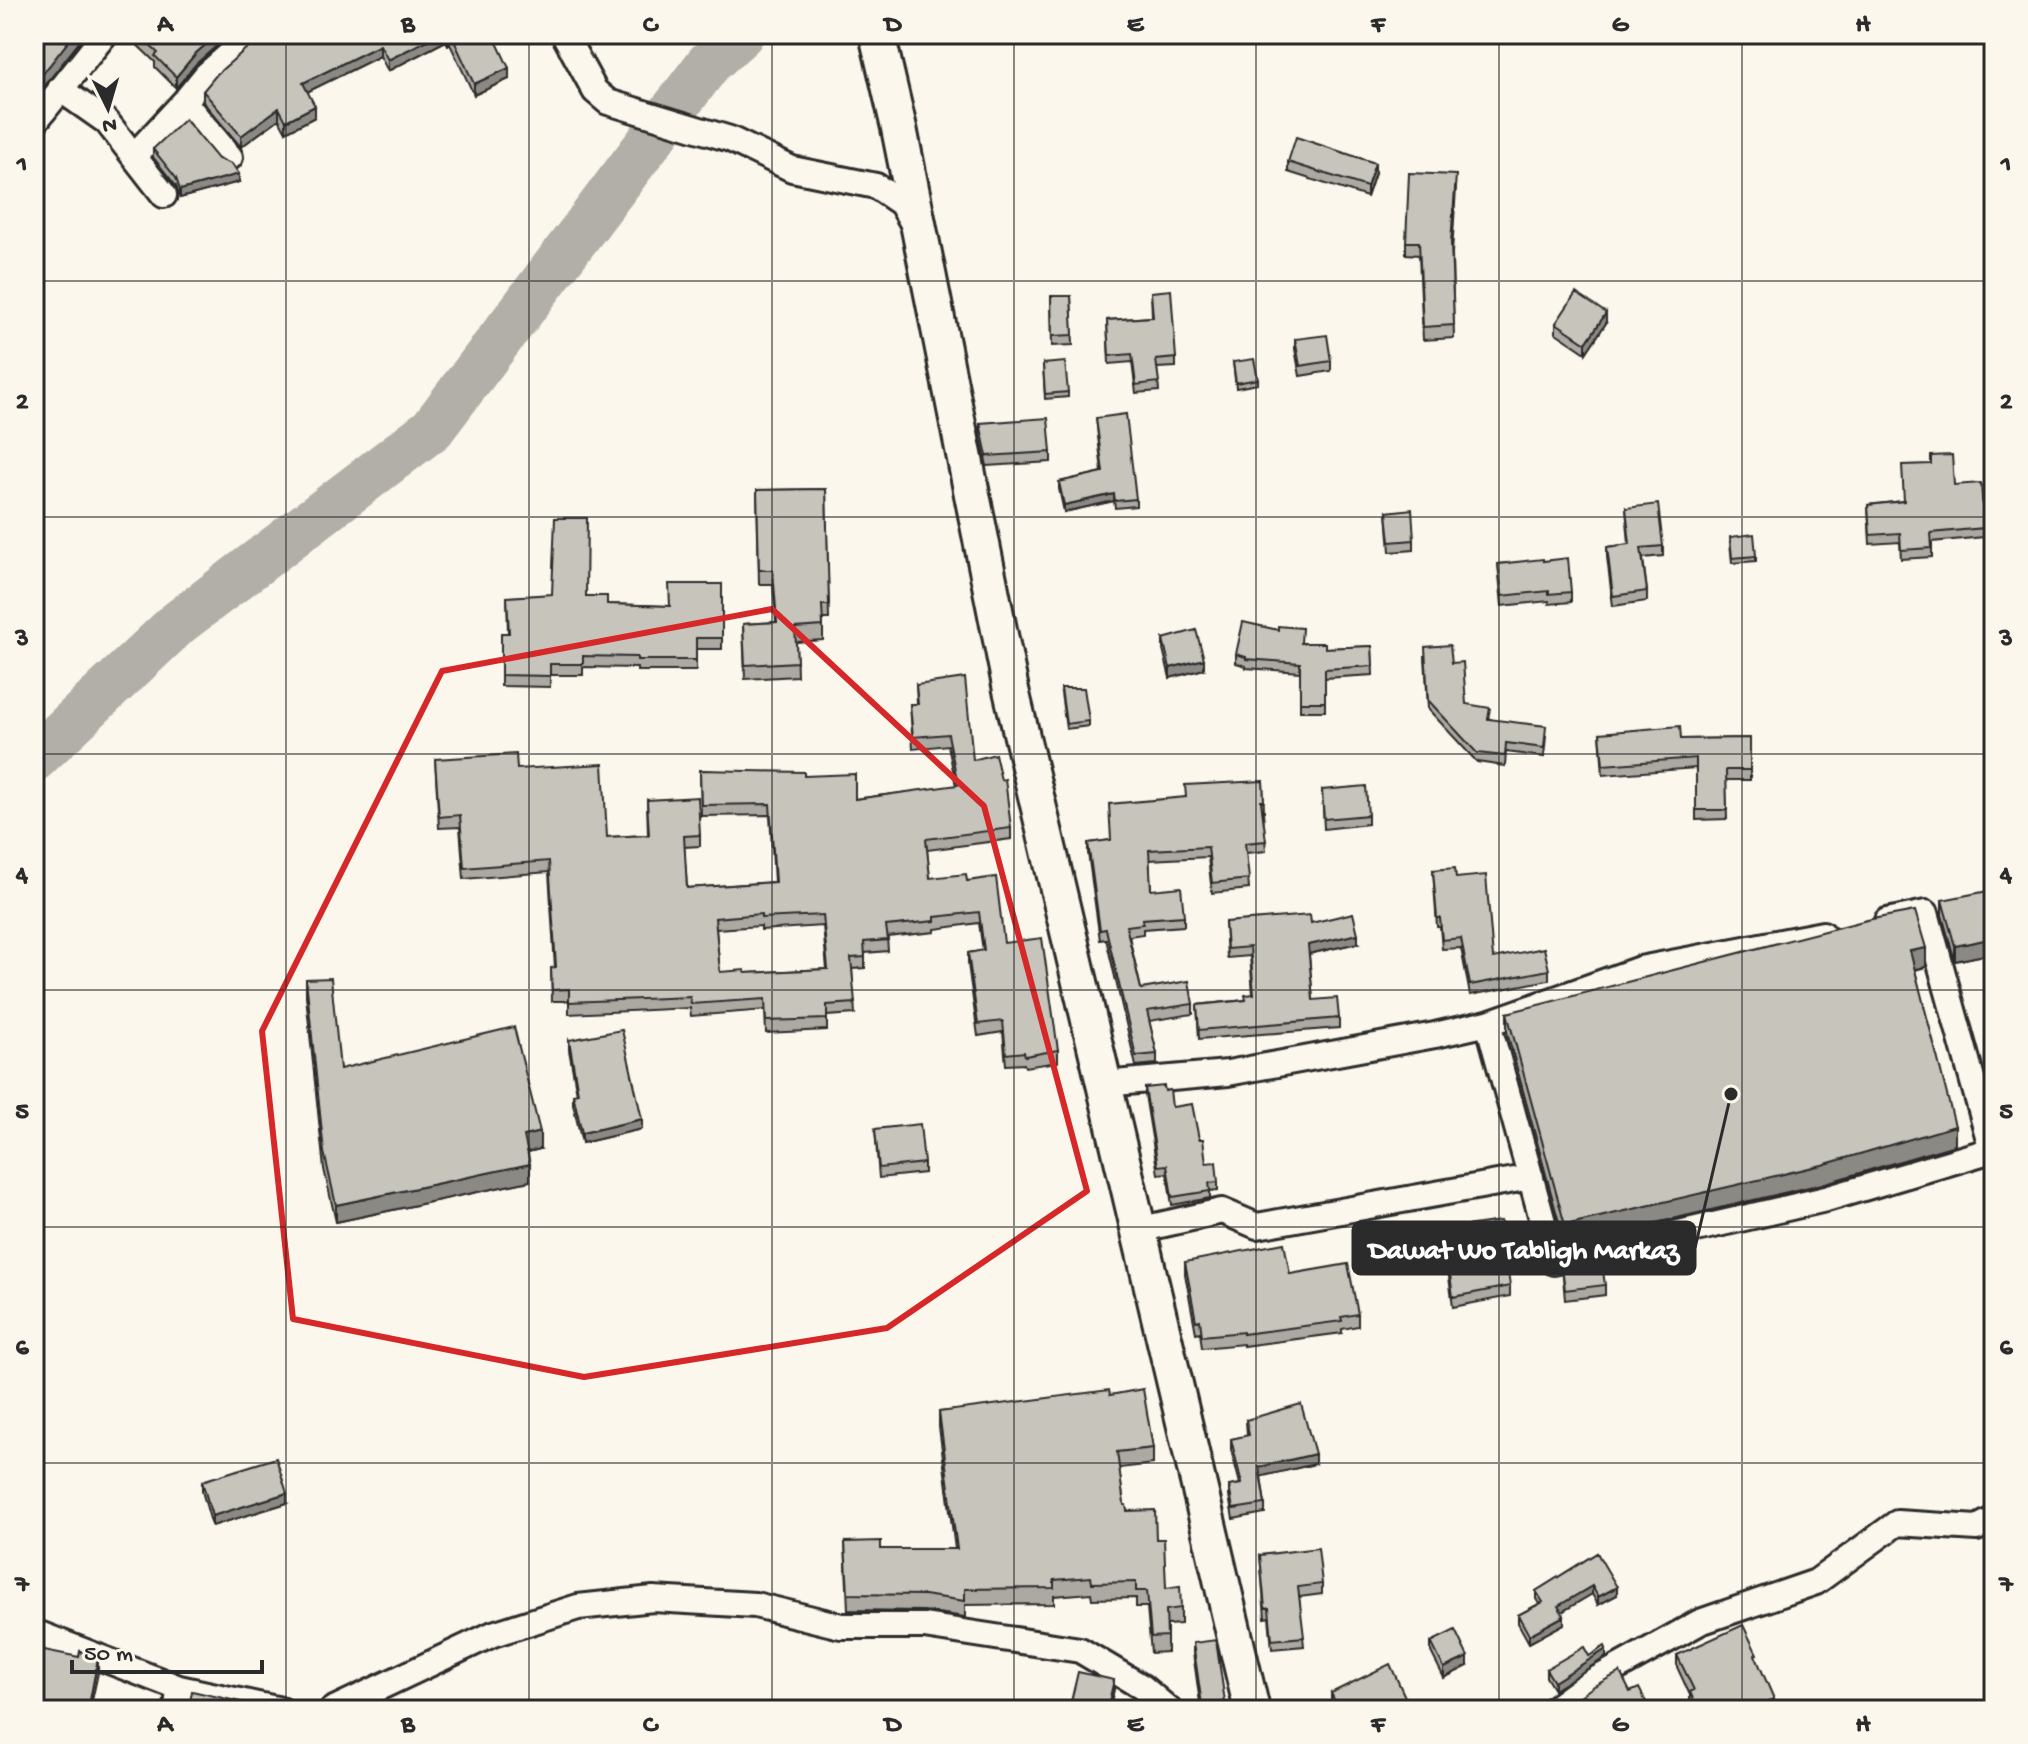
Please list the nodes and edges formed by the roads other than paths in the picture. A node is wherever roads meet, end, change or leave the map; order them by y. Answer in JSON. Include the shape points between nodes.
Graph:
{"nodes":[{"id":1,"x":105,"y":34,"type":"edge"},
{"id":2,"x":253,"y":34,"type":"edge"},
{"id":3,"x":564,"y":34,"type":"edge"},
{"id":4,"x":877,"y":34,"type":"edge"},
{"id":5,"x":60,"y":89,"type":"junction"},
{"id":6,"x":184,"y":102,"type":"junction"},
{"id":7,"x":34,"y":123,"type":"edge"},
{"id":8,"x":134,"y":156,"type":"junction"},
{"id":9,"x":230,"y":157,"type":"dead end"},
{"id":10,"x":164,"y":195,"type":"dead end"},
{"id":11,"x":920,"y":236,"type":"junction"},
{"id":12,"x":1488,"y":1023,"type":"junction"},
{"id":13,"x":1104,"y":1084,"type":"junction"},
{"id":14,"x":1531,"y":1177,"type":"junction"},
{"id":15,"x":1138,"y":1230,"type":"junction"},
{"id":16,"x":1994,"y":1519,"type":"edge"},
{"id":17,"x":34,"y":1632,"type":"edge"},
{"id":18,"x":178,"y":1699,"type":"edge"},
{"id":19,"x":281,"y":1710,"type":"edge"},
{"id":20,"x":332,"y":1710,"type":"edge"},
{"id":21,"x":1169,"y":1710,"type":"edge"},
{"id":22,"x":1252,"y":1710,"type":"edge"},
{"id":23,"x":1552,"y":1710,"type":"edge"}],
"edges":[{"from":1,"to":5,"type":"street"},
{"from":2,"to":6,"type":"street"},
{"from":3,"to":11,"type":"street","via":[[595,91],[608,102],[730,139],[792,169],[876,186],[901,203]]},
{"from":4,"to":11,"type":"main road"},
{"from":5,"to":7,"type":"street"},
{"from":5,"to":8,"type":"street","via":[[107,122]]},
{"from":6,"to":8,"type":"street"},
{"from":6,"to":9,"type":"street"},
{"from":8,"to":10,"type":"street"},
{"from":11,"to":13,"type":"main road","via":[[1011,690]]},
{"from":12,"to":13,"type":"street","via":[[1228,1073]]},
{"from":12,"to":14,"type":"street"},
{"from":12,"to":14,"type":"street","via":[[1640,969],[1926,913],[1992,1150],[1826,1199],[1554,1262]]},
{"from":13,"to":15,"type":"main road"},
{"from":14,"to":15,"type":"street","via":[[1257,1226],[1222,1211]]},
{"from":15,"to":22,"type":"main road"},
{"from":16,"to":23,"type":"street","via":[[1977,1528],[1897,1523],[1816,1582],[1700,1622],[1586,1685]]},
{"from":17,"to":18,"type":"street"},
{"from":18,"to":19,"type":"street"},
{"from":20,"to":21,"type":"street","via":[[493,1634],[578,1607],[653,1599],[755,1605],[841,1626],[924,1626],[1080,1650]]}]}
